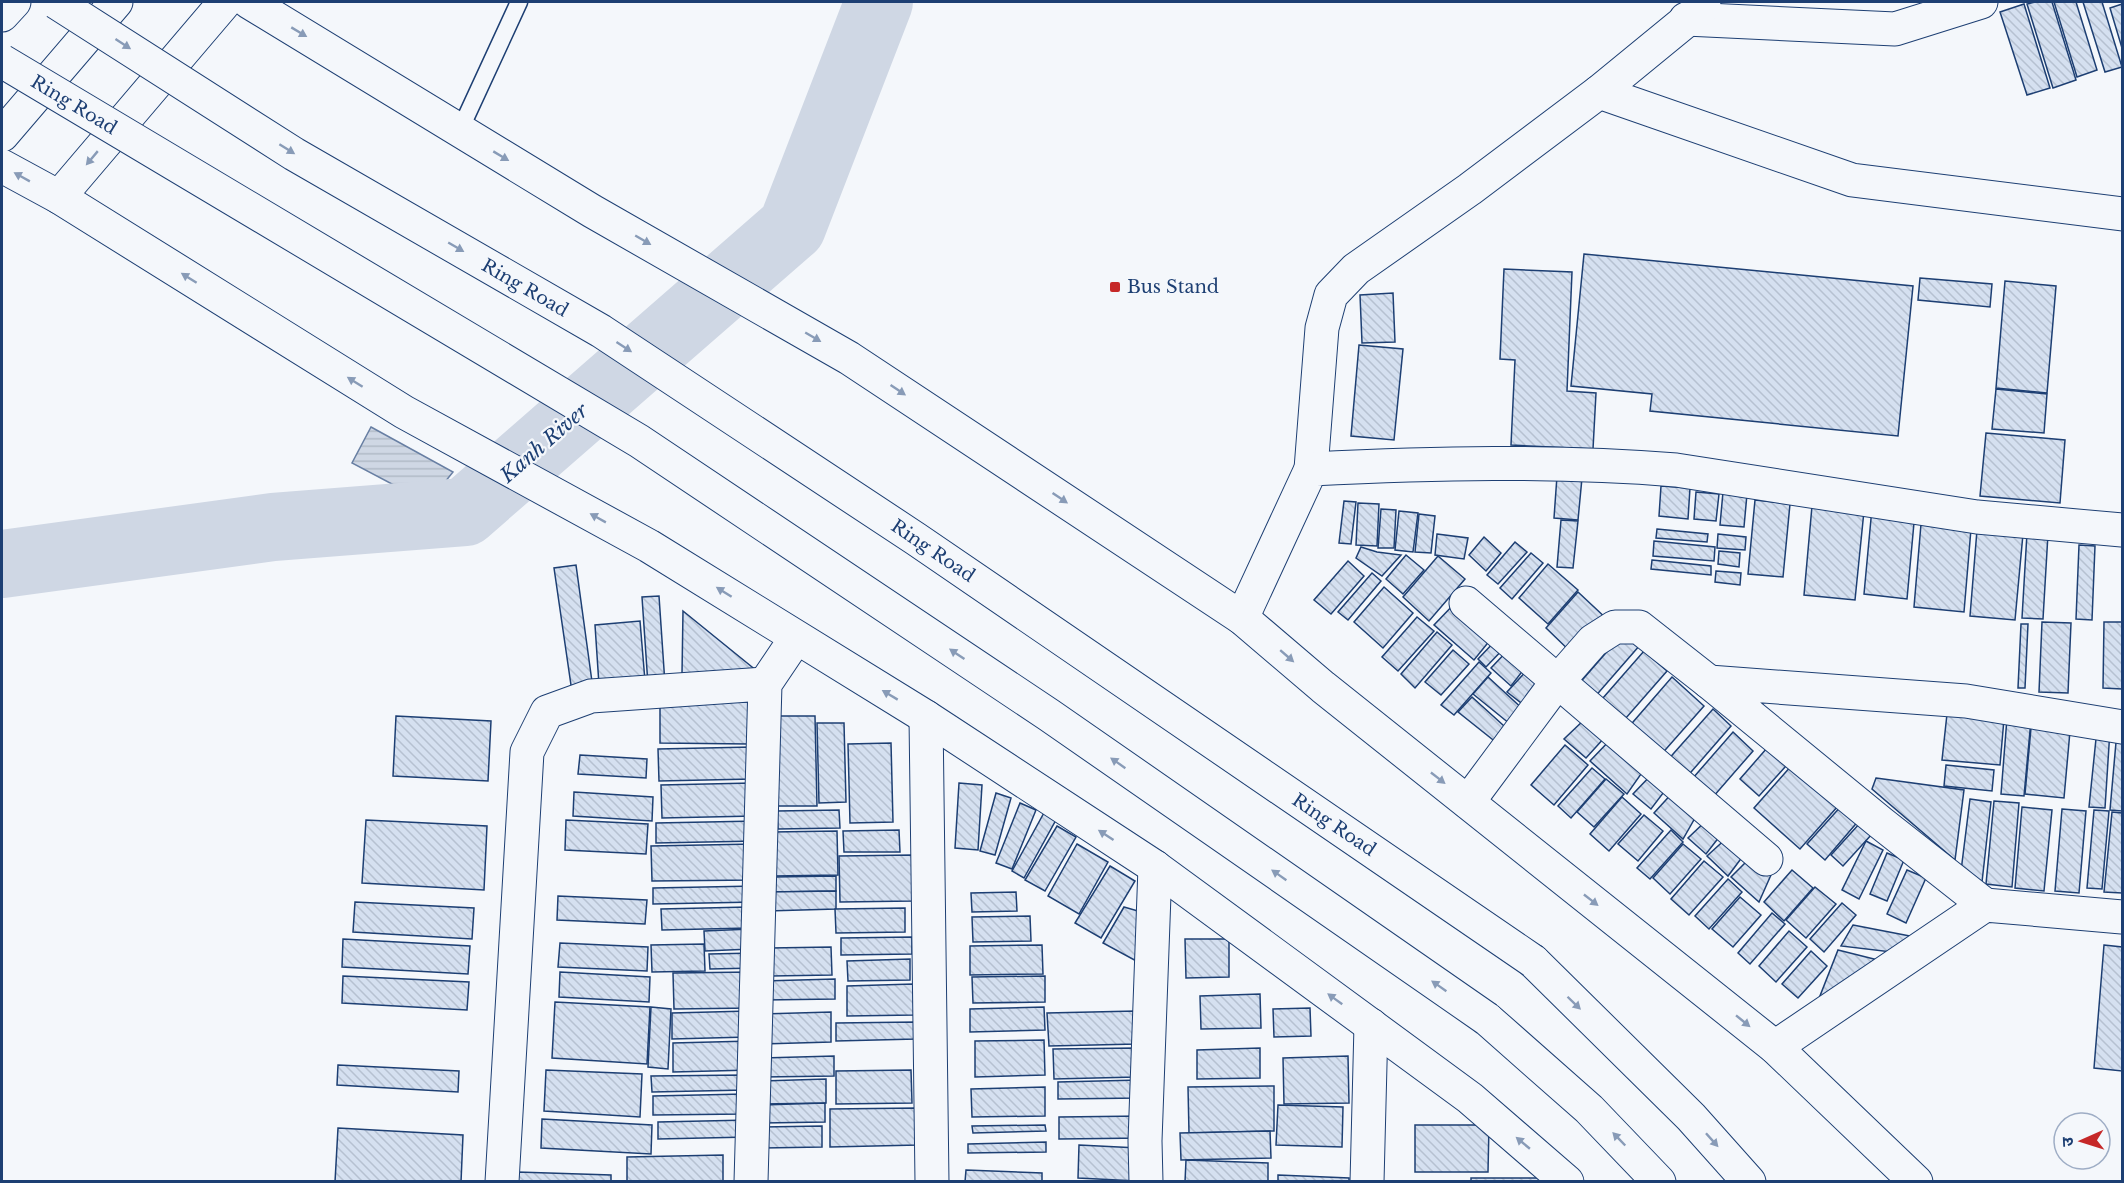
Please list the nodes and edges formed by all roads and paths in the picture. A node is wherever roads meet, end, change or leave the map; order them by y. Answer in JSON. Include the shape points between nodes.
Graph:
{"nodes":[{"id":1,"x":14,"y":2,"type":"edge"},
{"id":2,"x":56,"y":2,"type":"edge"},
{"id":3,"x":116,"y":2,"type":"edge"},
{"id":4,"x":225,"y":2,"type":"edge"},
{"id":5,"x":249,"y":2,"type":"edge"},
{"id":6,"x":519,"y":2,"type":"edge"},
{"id":7,"x":1981,"y":2,"type":"edge"},
{"id":8,"x":1699,"y":10,"type":"edge"},
{"id":9,"x":2,"y":15,"type":"edge"},
{"id":10,"x":2,"y":61,"type":"edge"},
{"id":11,"x":1599,"y":92,"type":"junction"},
{"id":12,"x":460,"y":130,"type":"junction"},
{"id":13,"x":2,"y":135,"type":"edge"},
{"id":14,"x":2,"y":166,"type":"edge"},
{"id":15,"x":59,"y":197,"type":"junction"},
{"id":16,"x":2122,"y":214,"type":"edge"},
{"id":17,"x":1311,"y":469,"type":"junction"},
{"id":18,"x":2122,"y":530,"type":"edge"},
{"id":19,"x":1466,"y":603,"type":"dead end"},
{"id":20,"x":1242,"y":618,"type":"junction"},
{"id":21,"x":796,"y":638,"type":"junction"},
{"id":22,"x":1557,"y":682,"type":"junction"},
{"id":23,"x":1709,"y":682,"type":"junction"},
{"id":24,"x":765,"y":684,"type":"junction"},
{"id":25,"x":926,"y":717,"type":"junction"},
{"id":26,"x":2122,"y":727,"type":"edge"},
{"id":27,"x":1468,"y":802,"type":"junction"},
{"id":28,"x":1766,"y":859,"type":"dead end"},
{"id":29,"x":1155,"y":867,"type":"junction"},
{"id":30,"x":1985,"y":905,"type":"junction"},
{"id":31,"x":2122,"y":917,"type":"edge"},
{"id":32,"x":1371,"y":1025,"type":"junction"},
{"id":33,"x":1775,"y":1047,"type":"junction"},
{"id":34,"x":1556,"y":1176,"type":"edge"},
{"id":35,"x":502,"y":1182,"type":"edge"},
{"id":36,"x":751,"y":1182,"type":"edge"},
{"id":37,"x":932,"y":1182,"type":"edge"},
{"id":38,"x":1146,"y":1182,"type":"edge"},
{"id":39,"x":1367,"y":1182,"type":"edge"},
{"id":40,"x":1659,"y":1182,"type":"edge"},
{"id":41,"x":1749,"y":1182,"type":"edge"},
{"id":42,"x":1916,"y":1182,"type":"edge"}],
"edges":[{"from":1,"to":9,"type":"main road"},
{"from":2,"to":41,"type":"main road","name":"Ring Road","one_way":true,"bridge":true,"via":[[294,154],[601,332],[925,546],[1533,961],[1691,1117]]},
{"from":3,"to":13,"type":"main road"},
{"from":4,"to":15,"type":"main road","one_way":true},
{"from":5,"to":12,"type":"main road","one_way":true},
{"from":6,"to":12,"type":"lane"},
{"from":7,"to":8,"type":"main road","via":[[1895,29]]},
{"from":8,"to":11,"type":"main road"},
{"from":40,"to":10,"type":"main road","name":"Ring Road","one_way":true,"bridge":true,"via":[[1589,1109],[1487,1019],[1049,715],[639,441]]},
{"from":11,"to":16,"type":"main road","via":[[1852,180]]},
{"from":11,"to":17,"type":"main road","via":[[1356,270],[1331,295],[1322,328]]},
{"from":12,"to":20,"type":"main road","one_way":true,"via":[[592,211],[849,358]]},
{"from":15,"to":14,"type":"main road","one_way":true},
{"from":21,"to":15,"type":"main road","one_way":true,"via":[[649,546],[404,412]]},
{"from":17,"to":18,"type":"main road","via":[[1422,463],[1637,467],[1977,517]]},
{"from":17,"to":20,"type":"main road"},
{"from":19,"to":22,"type":"main road"},
{"from":20,"to":27,"type":"main road","one_way":true},
{"from":21,"to":24,"type":"main road"},
{"from":25,"to":21,"type":"main road","one_way":true},
{"from":22,"to":23,"type":"main road","via":[[1593,641],[1615,627],[1639,627]]},
{"from":22,"to":27,"type":"main road"},
{"from":22,"to":28,"type":"main road"},
{"from":23,"to":26,"type":"main road","via":[[1966,701]]},
{"from":23,"to":30,"type":"main road"},
{"from":24,"to":35,"type":"main road","via":[[591,696],[547,712],[527,752]]},
{"from":24,"to":36,"type":"main road"},
{"from":29,"to":25,"type":"main road","one_way":true},
{"from":25,"to":37,"type":"main road"},
{"from":27,"to":33,"type":"main road","one_way":true},
{"from":32,"to":29,"type":"main road","one_way":true},
{"from":29,"to":38,"type":"main road"},
{"from":30,"to":31,"type":"main road"},
{"from":30,"to":33,"type":"main road"},
{"from":34,"to":32,"type":"main road","one_way":true,"via":[[1470,1098]]},
{"from":32,"to":39,"type":"main road"},
{"from":33,"to":42,"type":"main road"}]}
